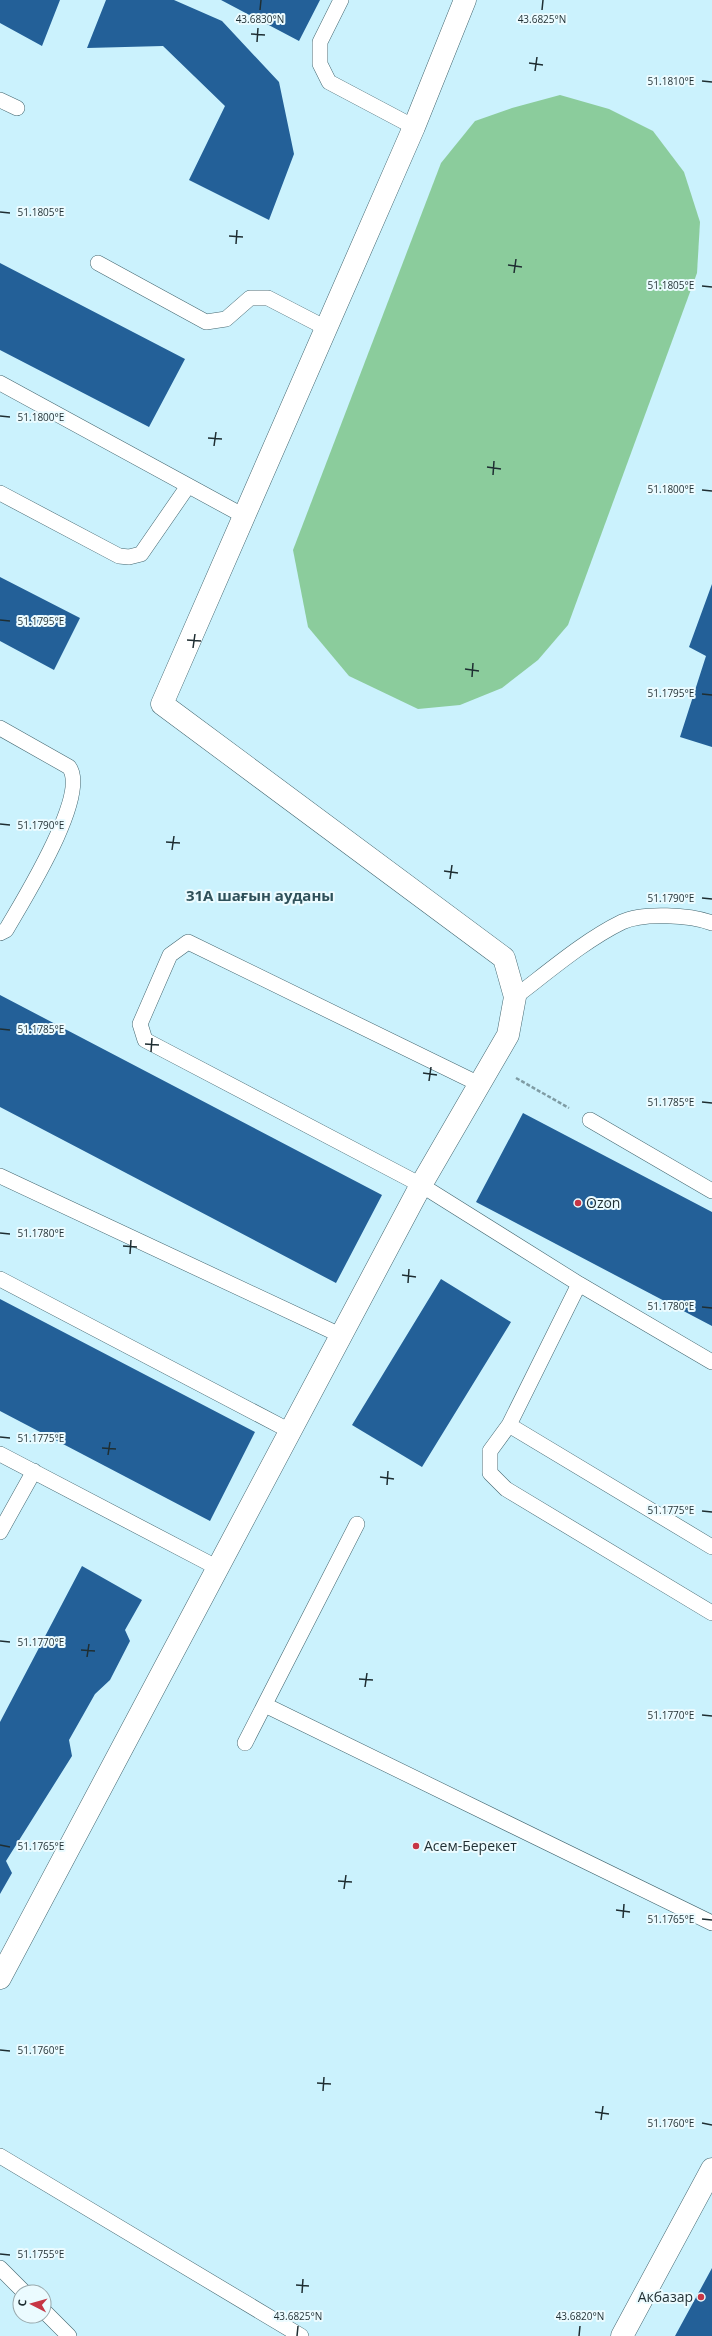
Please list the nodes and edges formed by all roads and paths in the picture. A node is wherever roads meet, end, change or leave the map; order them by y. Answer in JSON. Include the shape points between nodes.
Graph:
{"nodes":[{"id":1,"x":341,"y":0,"type":"edge"},
{"id":2,"x":464,"y":0,"type":"edge"},
{"id":3,"x":0,"y":100,"type":"edge"},
{"id":4,"x":17,"y":108,"type":"dead end"},
{"id":5,"x":414,"y":127,"type":"junction"},
{"id":6,"x":98,"y":263,"type":"dead end"},
{"id":7,"x":326,"y":328,"type":"junction"},
{"id":8,"x":0,"y":383,"type":"edge"},
{"id":9,"x":188,"y":486,"type":"junction"},
{"id":10,"x":0,"y":494,"type":"edge"},
{"id":11,"x":244,"y":516,"type":"junction"},
{"id":12,"x":0,"y":728,"type":"edge"},
{"id":13,"x":712,"y":923,"type":"edge"},
{"id":14,"x":0,"y":933,"type":"edge"},
{"id":15,"x":515,"y":997,"type":"junction"},
{"id":16,"x":492,"y":1063,"type":"junction"},
{"id":17,"x":479,"y":1084,"type":"junction"},
{"id":18,"x":590,"y":1120,"type":"joint"},
{"id":19,"x":0,"y":1176,"type":"edge"},
{"id":20,"x":421,"y":1185,"type":"junction"},
{"id":21,"x":712,"y":1191,"type":"edge"},
{"id":22,"x":0,"y":1279,"type":"edge"},
{"id":23,"x":579,"y":1284,"type":"junction"},
{"id":24,"x":340,"y":1335,"type":"junction"},
{"id":25,"x":712,"y":1362,"type":"edge"},
{"id":26,"x":509,"y":1425,"type":"junction"},
{"id":27,"x":290,"y":1431,"type":"junction"},
{"id":28,"x":0,"y":1454,"type":"edge"},
{"id":29,"x":34,"y":1471,"type":"junction"},
{"id":30,"x":357,"y":1524,"type":"dead end"},
{"id":31,"x":0,"y":1532,"type":"edge"},
{"id":32,"x":712,"y":1547,"type":"edge"},
{"id":33,"x":218,"y":1568,"type":"junction"},
{"id":34,"x":712,"y":1613,"type":"edge"},
{"id":35,"x":265,"y":1705,"type":"junction"},
{"id":36,"x":245,"y":1743,"type":"dead end"},
{"id":37,"x":712,"y":1923,"type":"edge"},
{"id":38,"x":0,"y":1978,"type":"edge"},
{"id":39,"x":0,"y":2156,"type":"edge"},
{"id":40,"x":712,"y":2169,"type":"edge"},
{"id":41,"x":0,"y":2268,"type":"edge"},
{"id":42,"x":16,"y":2284,"type":"edge"},
{"id":43,"x":52,"y":2319,"type":"edge"},
{"id":44,"x":69,"y":2336,"type":"edge"},
{"id":45,"x":301,"y":2336,"type":"edge"},
{"id":46,"x":622,"y":2336,"type":"edge"}],
"edges":[{"from":1,"to":5,"type":"lane","via":[[320,42],[320,64],[329,82]]},
{"from":2,"to":5,"type":"street"},
{"from":3,"to":4,"type":"lane"},
{"from":5,"to":7,"type":"street"},
{"from":6,"to":7,"type":"lane","via":[[206,322],[226,319],[250,298],[268,298]]},
{"from":7,"to":11,"type":"street"},
{"from":8,"to":9,"type":"lane"},
{"from":9,"to":10,"type":"lane","via":[[141,554],[129,557],[119,556]]},
{"from":9,"to":11,"type":"lane"},
{"from":11,"to":15,"type":"street","via":[[162,704],[504,958]]},
{"from":12,"to":14,"type":"lane","via":[[69,767],[73,772],[74,788],[52,849],[6,930]]},
{"from":13,"to":15,"type":"lane","via":[[657,914],[623,921],[592,940]]},
{"from":15,"to":16,"type":"street","via":[[508,1035]]},
{"from":16,"to":17,"type":"street"},
{"from":16,"to":18,"type":"path"},
{"from":17,"to":20,"type":"street"},
{"from":17,"to":20,"type":"lane","via":[[188,942],[170,955],[140,1024],[145,1040]]},
{"from":18,"to":21,"type":"lane"},
{"from":19,"to":24,"type":"lane"},
{"from":20,"to":23,"type":"lane"},
{"from":20,"to":24,"type":"street"},
{"from":22,"to":27,"type":"lane"},
{"from":23,"to":25,"type":"lane"},
{"from":23,"to":26,"type":"lane"},
{"from":24,"to":27,"type":"street"},
{"from":26,"to":32,"type":"lane"},
{"from":26,"to":34,"type":"lane","via":[[490,1451],[490,1474],[506,1489]]},
{"from":27,"to":33,"type":"street"},
{"from":28,"to":29,"type":"lane"},
{"from":29,"to":31,"type":"lane"},
{"from":29,"to":33,"type":"lane"},
{"from":30,"to":35,"type":"lane"},
{"from":33,"to":38,"type":"street"},
{"from":35,"to":36,"type":"lane"},
{"from":35,"to":37,"type":"lane"},
{"from":39,"to":45,"type":"lane"},
{"from":40,"to":46,"type":"street"},
{"from":41,"to":42,"type":"lane"},
{"from":43,"to":44,"type":"lane"}]}
